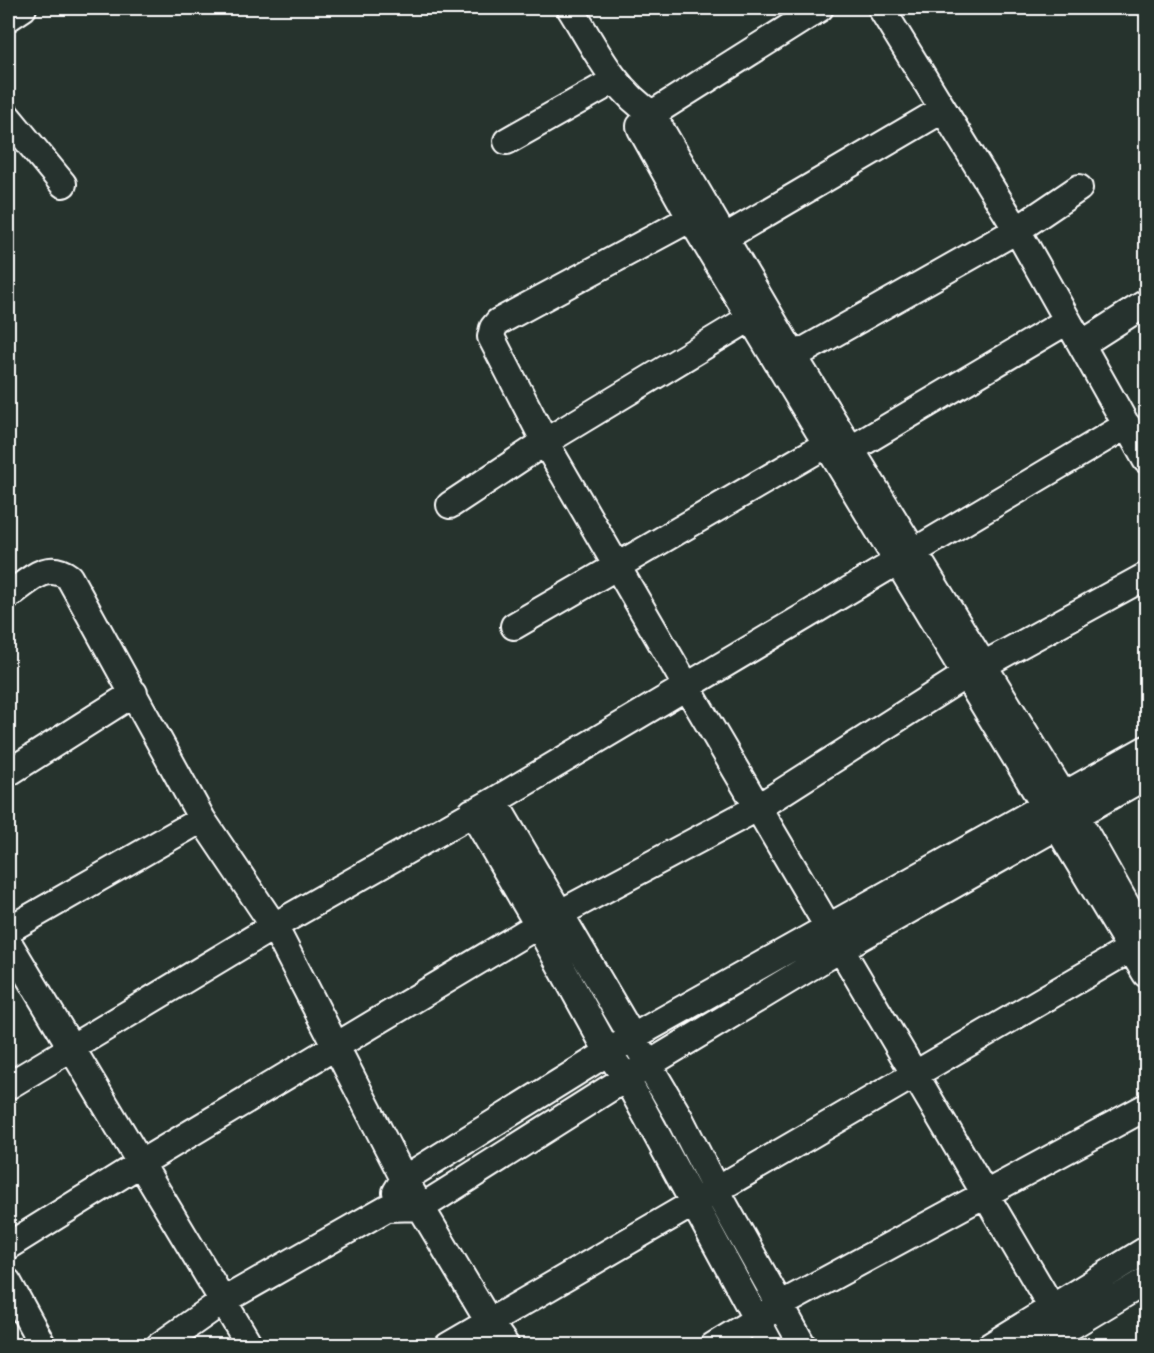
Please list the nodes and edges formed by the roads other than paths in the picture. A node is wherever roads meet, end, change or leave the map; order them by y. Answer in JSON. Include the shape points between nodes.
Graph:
{"nodes":[{"id":1,"x":23,"y":8,"type":"edge"},
{"id":2,"x":570,"y":8,"type":"edge"},
{"id":3,"x":820,"y":8,"type":"edge"},
{"id":4,"x":881,"y":8,"type":"edge"},
{"id":5,"x":8,"y":18,"type":"edge"},
{"id":6,"x":615,"y":80,"type":"junction"},
{"id":7,"x":942,"y":110,"type":"junction"},
{"id":8,"x":8,"y":117,"type":"edge"},
{"id":9,"x":646,"y":120,"type":"junction"},
{"id":10,"x":507,"y":141,"type":"dead end"},
{"id":11,"x":63,"y":184,"type":"dead end"},
{"id":12,"x":1079,"y":188,"type":"dead end"},
{"id":13,"x":699,"y":214,"type":"junction"},
{"id":14,"x":1017,"y":230,"type":"junction"},
{"id":15,"x":717,"y":242,"type":"junction"},
{"id":16,"x":1146,"y":303,"type":"edge"},
{"id":17,"x":758,"y":313,"type":"junction"},
{"id":18,"x":1067,"y":321,"type":"junction"},
{"id":19,"x":1082,"y":344,"type":"junction"},
{"id":20,"x":786,"y":360,"type":"junction"},
{"id":21,"x":1127,"y":425,"type":"junction"},
{"id":22,"x":545,"y":442,"type":"junction"},
{"id":23,"x":840,"y":447,"type":"junction"},
{"id":24,"x":1146,"y":460,"type":"edge"},
{"id":25,"x":450,"y":505,"type":"dead end"},
{"id":26,"x":905,"y":556,"type":"junction"},
{"id":27,"x":617,"y":564,"type":"junction"},
{"id":28,"x":1146,"y":576,"type":"edge"},
{"id":29,"x":8,"y":596,"type":"edge"},
{"id":30,"x":514,"y":626,"type":"dead end"},
{"id":31,"x":975,"y":670,"type":"junction"},
{"id":32,"x":687,"y":687,"type":"junction"},
{"id":33,"x":134,"y":693,"type":"junction"},
{"id":34,"x":1146,"y":749,"type":"edge"},
{"id":35,"x":8,"y":772,"type":"edge"},
{"id":36,"x":1146,"y":776,"type":"edge"},
{"id":37,"x":483,"y":807,"type":"junction"},
{"id":38,"x":757,"y":808,"type":"junction"},
{"id":39,"x":1061,"y":811,"type":"junction"},
{"id":40,"x":202,"y":819,"type":"junction"},
{"id":41,"x":550,"y":920,"type":"junction"},
{"id":42,"x":274,"y":926,"type":"junction"},
{"id":43,"x":828,"y":926,"type":"junction"},
{"id":44,"x":8,"y":930,"type":"edge"},
{"id":45,"x":1142,"y":941,"type":"edge"},
{"id":46,"x":8,"y":942,"type":"edge"},
{"id":47,"x":840,"y":949,"type":"junction"},
{"id":48,"x":1146,"y":974,"type":"edge"},
{"id":49,"x":631,"y":1038,"type":"junction"},
{"id":50,"x":70,"y":1048,"type":"junction"},
{"id":51,"x":336,"y":1048,"type":"junction"},
{"id":52,"x":608,"y":1052,"type":"junction"},
{"id":53,"x":648,"y":1065,"type":"junction"},
{"id":54,"x":914,"y":1075,"type":"junction"},
{"id":55,"x":626,"y":1078,"type":"junction"},
{"id":56,"x":8,"y":1086,"type":"edge"},
{"id":57,"x":1146,"y":1107,"type":"edge"},
{"id":58,"x":141,"y":1163,"type":"junction"},
{"id":59,"x":404,"y":1179,"type":"junction"},
{"id":60,"x":704,"y":1194,"type":"junction"},
{"id":61,"x":986,"y":1194,"type":"junction"},
{"id":62,"x":422,"y":1207,"type":"junction"},
{"id":63,"x":387,"y":1208,"type":"junction"},
{"id":64,"x":8,"y":1246,"type":"edge"},
{"id":65,"x":1146,"y":1250,"type":"edge"},
{"id":66,"x":1146,"y":1281,"type":"edge"},
{"id":67,"x":8,"y":1282,"type":"edge"},
{"id":68,"x":223,"y":1301,"type":"junction"},
{"id":69,"x":780,"y":1305,"type":"junction"},
{"id":70,"x":1059,"y":1319,"type":"junction"},
{"id":71,"x":756,"y":1321,"type":"junction"},
{"id":72,"x":489,"y":1322,"type":"junction"},
{"id":73,"x":43,"y":1346,"type":"edge"},
{"id":74,"x":159,"y":1346,"type":"edge"},
{"id":75,"x":250,"y":1346,"type":"edge"},
{"id":76,"x":448,"y":1346,"type":"edge"},
{"id":77,"x":506,"y":1346,"type":"edge"},
{"id":78,"x":713,"y":1346,"type":"edge"},
{"id":79,"x":771,"y":1346,"type":"edge"},
{"id":80,"x":803,"y":1346,"type":"edge"},
{"id":81,"x":990,"y":1346,"type":"edge"},
{"id":82,"x":1038,"y":1346,"type":"edge"}],
"edges":[{"from":1,"to":5,"type":"street"},
{"from":2,"to":6,"type":"street"},
{"from":3,"to":9,"type":"street"},
{"from":4,"to":7,"type":"street"},
{"from":6,"to":9,"type":"street"},
{"from":6,"to":10,"type":"street"},
{"from":7,"to":14,"type":"street"},
{"from":7,"to":15,"type":"street"},
{"from":8,"to":11,"type":"street"},
{"from":9,"to":13,"type":"street"},
{"from":12,"to":14,"type":"street"},
{"from":13,"to":15,"type":"street"},
{"from":13,"to":22,"type":"street","via":[[493,328],[491,337]]},
{"from":14,"to":18,"type":"street"},
{"from":14,"to":20,"type":"street"},
{"from":15,"to":17,"type":"street"},
{"from":16,"to":19,"type":"street"},
{"from":17,"to":20,"type":"street"},
{"from":17,"to":22,"type":"street"},
{"from":18,"to":19,"type":"street"},
{"from":18,"to":23,"type":"street"},
{"from":19,"to":21,"type":"street"},
{"from":20,"to":23,"type":"street"},
{"from":21,"to":24,"type":"street"},
{"from":21,"to":26,"type":"street"},
{"from":22,"to":25,"type":"street"},
{"from":22,"to":27,"type":"street"},
{"from":23,"to":26,"type":"street"},
{"from":23,"to":27,"type":"street"},
{"from":26,"to":31,"type":"street"},
{"from":26,"to":32,"type":"street"},
{"from":27,"to":30,"type":"street"},
{"from":27,"to":32,"type":"street"},
{"from":28,"to":31,"type":"street"},
{"from":29,"to":33,"type":"street","via":[[47,569],[59,570],[69,577]]},
{"from":31,"to":38,"type":"street"},
{"from":31,"to":39,"type":"street"},
{"from":32,"to":37,"type":"street"},
{"from":32,"to":38,"type":"street"},
{"from":33,"to":35,"type":"street"},
{"from":33,"to":40,"type":"street"},
{"from":34,"to":39,"type":"street"},
{"from":36,"to":39,"type":"street"},
{"from":37,"to":41,"type":"street"},
{"from":37,"to":42,"type":"street"},
{"from":38,"to":41,"type":"street"},
{"from":38,"to":43,"type":"street"},
{"from":39,"to":43,"type":"street"},
{"from":39,"to":45,"type":"street"},
{"from":39,"to":47,"type":"street"},
{"from":40,"to":42,"type":"street"},
{"from":40,"to":44,"type":"street"},
{"from":41,"to":49,"type":"street"},
{"from":41,"to":51,"type":"street"},
{"from":41,"to":52,"type":"street"},
{"from":42,"to":50,"type":"street"},
{"from":42,"to":51,"type":"street"},
{"from":43,"to":47,"type":"street"},
{"from":43,"to":49,"type":"street"},
{"from":45,"to":48,"type":"street"},
{"from":45,"to":54,"type":"street"},
{"from":46,"to":50,"type":"street"},
{"from":47,"to":53,"type":"street"},
{"from":47,"to":54,"type":"street"},
{"from":49,"to":52,"type":"street"},
{"from":49,"to":53,"type":"street"},
{"from":50,"to":56,"type":"street"},
{"from":50,"to":58,"type":"street"},
{"from":51,"to":58,"type":"street"},
{"from":51,"to":59,"type":"street"},
{"from":52,"to":55,"type":"street"},
{"from":52,"to":59,"type":"street"},
{"from":53,"to":55,"type":"street"},
{"from":53,"to":60,"type":"street"},
{"from":54,"to":60,"type":"street"},
{"from":54,"to":61,"type":"street"},
{"from":55,"to":60,"type":"street"},
{"from":55,"to":62,"type":"street"},
{"from":57,"to":61,"type":"street"},
{"from":58,"to":64,"type":"street"},
{"from":58,"to":68,"type":"street"},
{"from":59,"to":62,"type":"street"},
{"from":59,"to":63,"type":"street"},
{"from":60,"to":69,"type":"street"},
{"from":60,"to":71,"type":"street"},
{"from":60,"to":72,"type":"street"},
{"from":61,"to":69,"type":"street"},
{"from":61,"to":70,"type":"street"},
{"from":62,"to":63,"type":"street"},
{"from":62,"to":72,"type":"street"},
{"from":63,"to":68,"type":"street"},
{"from":65,"to":70,"type":"street"},
{"from":66,"to":70,"type":"street"},
{"from":67,"to":73,"type":"street"},
{"from":68,"to":74,"type":"street"},
{"from":68,"to":75,"type":"street"},
{"from":69,"to":71,"type":"street"},
{"from":69,"to":80,"type":"street"},
{"from":70,"to":81,"type":"street"},
{"from":70,"to":82,"type":"street"},
{"from":71,"to":78,"type":"street"},
{"from":71,"to":79,"type":"street"},
{"from":72,"to":76,"type":"street"},
{"from":72,"to":77,"type":"street"}]}
